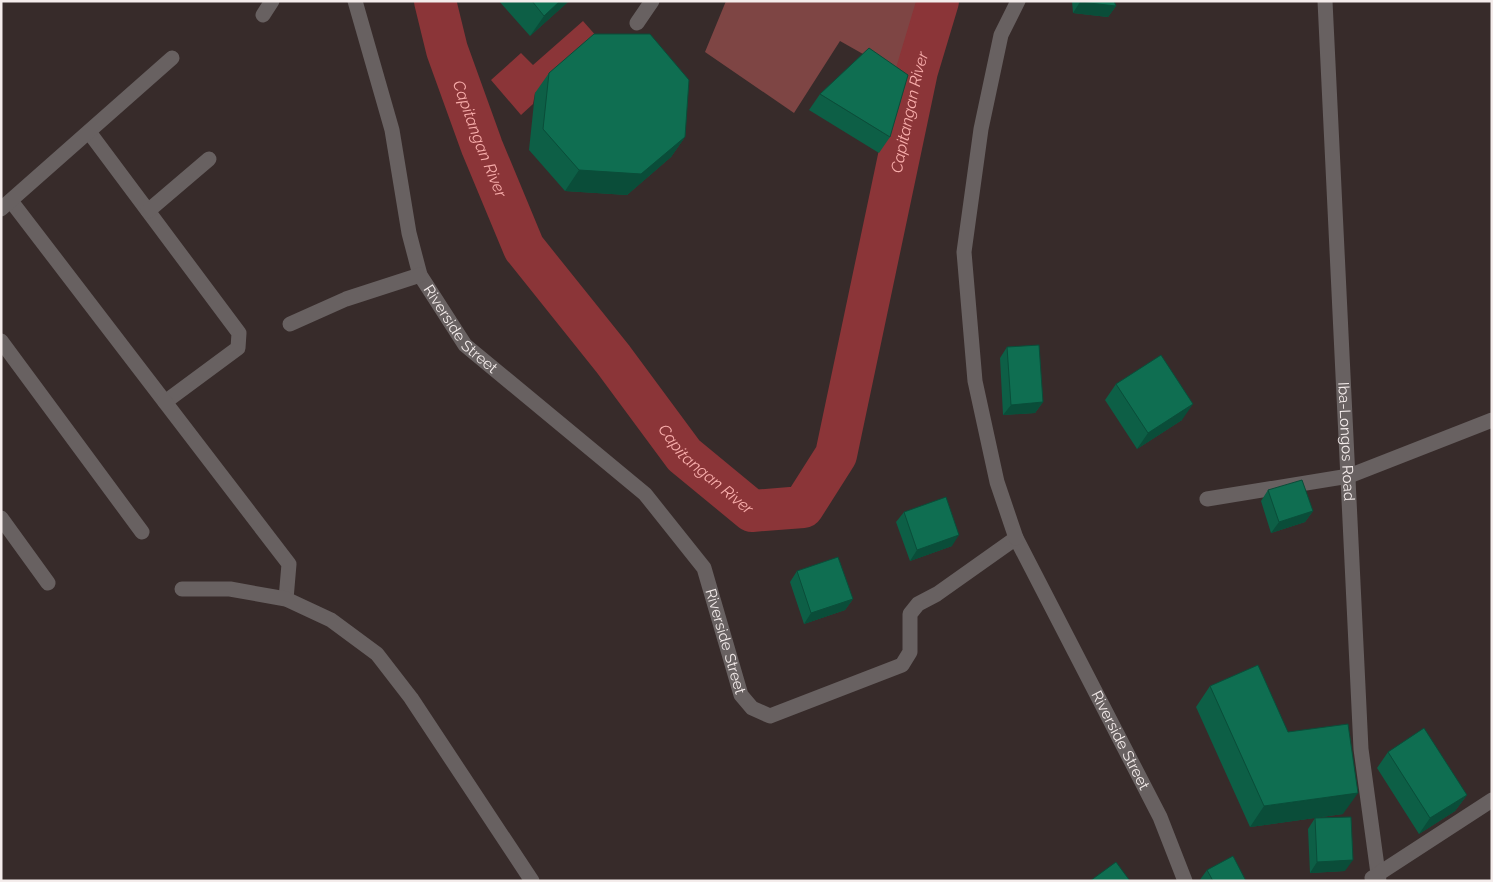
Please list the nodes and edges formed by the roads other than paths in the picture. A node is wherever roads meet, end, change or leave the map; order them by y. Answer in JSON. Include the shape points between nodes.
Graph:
{"nodes":[{"id":1,"x":272,"y":1,"type":"edge"},
{"id":2,"x":355,"y":1,"type":"edge"},
{"id":3,"x":652,"y":1,"type":"edge"},
{"id":4,"x":1018,"y":1,"type":"edge"},
{"id":5,"x":1325,"y":1,"type":"edge"},
{"id":6,"x":263,"y":15,"type":"dead end"},
{"id":7,"x":637,"y":23,"type":"dead end"},
{"id":8,"x":172,"y":58,"type":"dead end"},
{"id":9,"x":89,"y":132,"type":"junction"},
{"id":10,"x":209,"y":158,"type":"dead end"},
{"id":11,"x":6,"y":205,"type":"edge"},
{"id":12,"x":148,"y":211,"type":"junction"},
{"id":13,"x":420,"y":275,"type":"junction"},
{"id":14,"x":290,"y":324,"type":"dead end"},
{"id":15,"x":1,"y":341,"type":"edge"},
{"id":16,"x":165,"y":402,"type":"junction"},
{"id":17,"x":1492,"y":420,"type":"edge"},
{"id":18,"x":1349,"y":476,"type":"junction"},
{"id":19,"x":1207,"y":499,"type":"dead end"},
{"id":20,"x":1,"y":518,"type":"edge"},
{"id":21,"x":142,"y":532,"type":"dead end"},
{"id":22,"x":1016,"y":538,"type":"junction"},
{"id":23,"x":48,"y":583,"type":"dead end"},
{"id":24,"x":182,"y":589,"type":"dead end"},
{"id":25,"x":286,"y":599,"type":"junction"},
{"id":26,"x":1492,"y":800,"type":"edge"},
{"id":27,"x":1375,"y":878,"type":"edge"},
{"id":28,"x":532,"y":881,"type":"edge"},
{"id":29,"x":1185,"y":881,"type":"edge"}],
"edges":[{"from":1,"to":6,"type":"street"},
{"from":2,"to":13,"type":"street","name":"Riverside Street","via":[[392,130],[409,233]]},
{"from":3,"to":7,"type":"street"},
{"from":4,"to":22,"type":"street","via":[[1001,35],[981,129],[964,252],[975,381],[997,482]]},
{"from":5,"to":18,"type":"street","name":"Iba-Longos Road"},
{"from":8,"to":9,"type":"street"},
{"from":9,"to":11,"type":"street"},
{"from":9,"to":12,"type":"street"},
{"from":10,"to":12,"type":"street"},
{"from":11,"to":16,"type":"street"},
{"from":12,"to":16,"type":"street","via":[[238,333],[238,348]]},
{"from":13,"to":14,"type":"street","via":[[346,299]]},
{"from":13,"to":22,"type":"street","name":"Riverside Street","via":[[466,345],[645,494],[704,568],[741,695],[752,708],[770,716],[902,665],[910,652],[910,614],[918,604]]},
{"from":15,"to":21,"type":"street"},
{"from":16,"to":25,"type":"street","via":[[289,564]]},
{"from":17,"to":18,"type":"street"},
{"from":18,"to":19,"type":"street"},
{"from":18,"to":27,"type":"street","name":"Iba-Longos Road","via":[[1361,749]]},
{"from":20,"to":23,"type":"street"},
{"from":22,"to":29,"type":"street","name":"Riverside Street","via":[[1160,817]]},
{"from":24,"to":25,"type":"street","via":[[230,589]]},
{"from":25,"to":28,"type":"street","via":[[331,620],[377,654],[411,698]]},
{"from":26,"to":27,"type":"street"}]}
